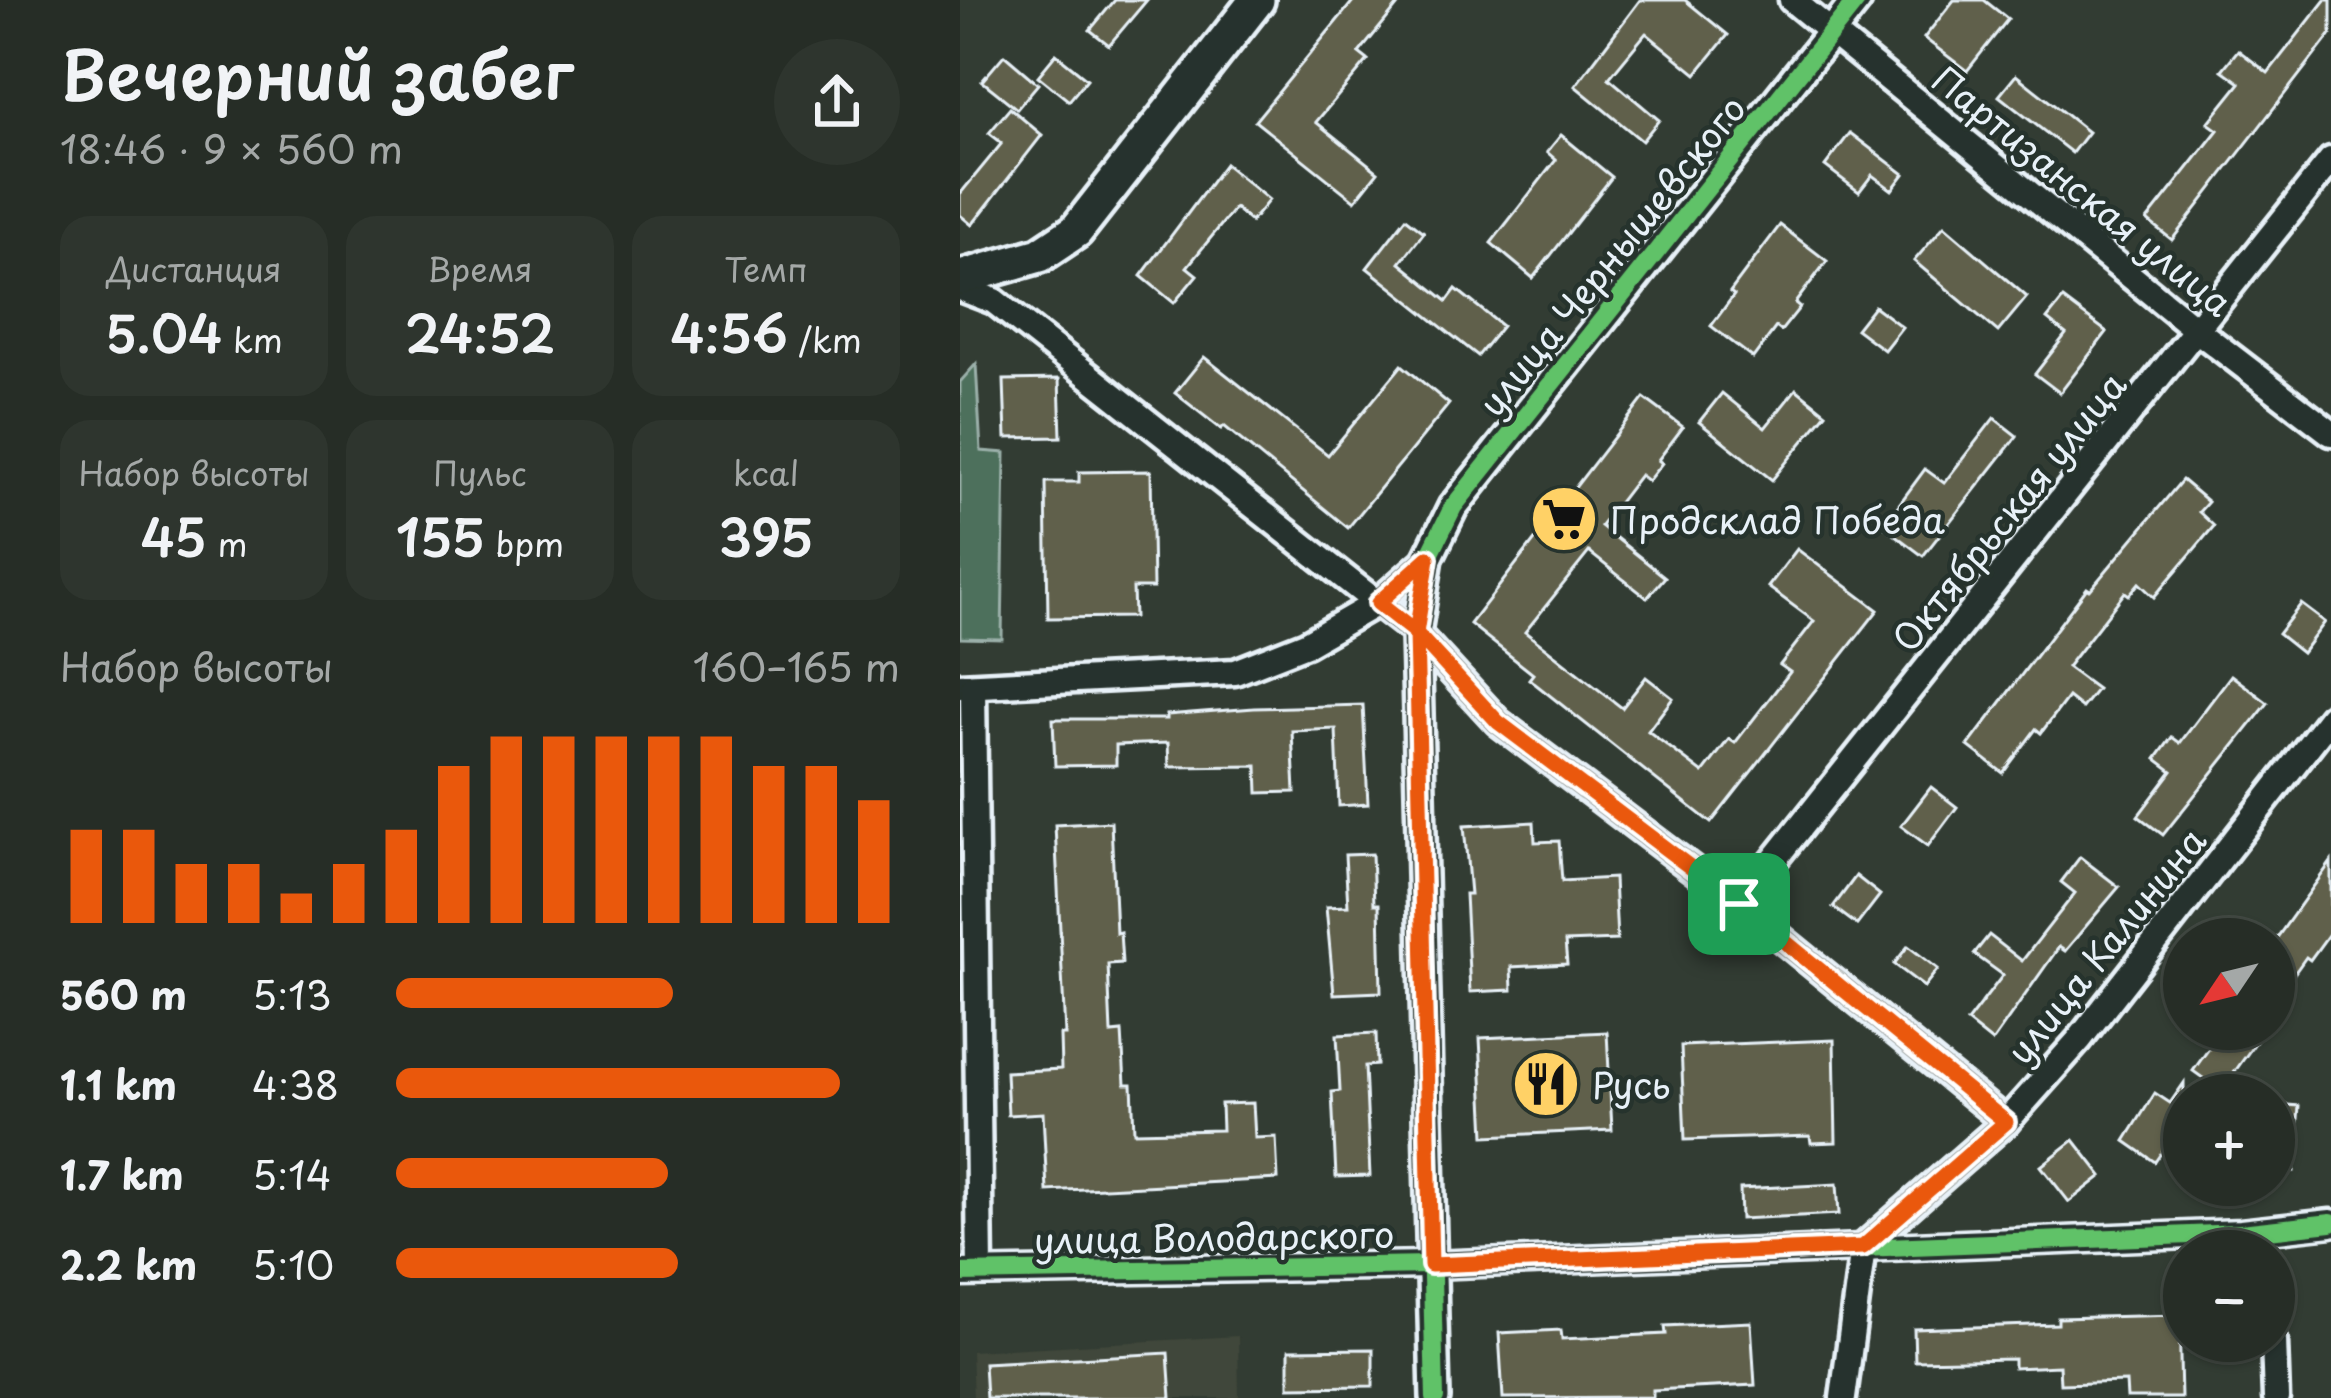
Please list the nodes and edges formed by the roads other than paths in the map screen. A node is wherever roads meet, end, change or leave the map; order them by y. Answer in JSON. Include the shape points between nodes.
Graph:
{"nodes":[{"id":1,"x":1257,"y":0,"type":"edge"},
{"id":2,"x":1792,"y":0,"type":"edge"},
{"id":3,"x":1857,"y":0,"type":"edge"},
{"id":4,"x":1833,"y":32,"type":"junction"},
{"id":5,"x":2331,"y":160,"type":"edge"},
{"id":6,"x":960,"y":278,"type":"edge"},
{"id":7,"x":960,"y":288,"type":"edge"},
{"id":8,"x":2198,"y":332,"type":"junction"},
{"id":9,"x":2331,"y":433,"type":"edge"},
{"id":10,"x":1428,"y":558,"type":"junction"},
{"id":11,"x":1378,"y":603,"type":"junction"},
{"id":12,"x":1416,"y":633,"type":"junction"},
{"id":13,"x":966,"y":687,"type":"edge"},
{"id":14,"x":2331,"y":717,"type":"edge"},
{"id":15,"x":1739,"y":904,"type":"junction"},
{"id":16,"x":2006,"y":1122,"type":"junction"},
{"id":17,"x":2331,"y":1223,"type":"edge"},
{"id":18,"x":2295,"y":1231,"type":"edge"},
{"id":19,"x":2163,"y":1243,"type":"edge"},
{"id":20,"x":1863,"y":1247,"type":"junction"},
{"id":21,"x":1431,"y":1265,"type":"junction"},
{"id":22,"x":970,"y":1273,"type":"edge"},
{"id":23,"x":2275,"y":1362,"type":"edge"},
{"id":24,"x":1435,"y":1398,"type":"edge"},
{"id":25,"x":1844,"y":1398,"type":"edge"},
{"id":26,"x":2276,"y":1398,"type":"edge"}],
"edges":[{"from":1,"to":6,"type":"main road","via":[[1076,231],[1040,255]]},
{"from":2,"to":4,"type":"street","name":"Партизанская улица"},
{"from":3,"to":4,"type":"street","name":"улица Чернышевского"},
{"from":4,"to":8,"type":"street","name":"Партизанская улица"},
{"from":4,"to":10,"type":"street","name":"улица Чернышевского","via":[[1453,506]]},
{"from":5,"to":8,"type":"street","name":"Октябрьская улица"},
{"from":7,"to":11,"type":"street","via":[[994,301]]},
{"from":8,"to":9,"type":"street","name":"Партизанская улица"},
{"from":8,"to":15,"type":"street","name":"Октябрьская улица"},
{"from":10,"to":11,"type":"street"},
{"from":10,"to":12,"type":"street","name":"улица Чернышевского"},
{"from":11,"to":12,"type":"street"},
{"from":11,"to":13,"type":"street","via":[[1235,673]]},
{"from":12,"to":15,"type":"street","via":[[1498,722]]},
{"from":12,"to":21,"type":"street","name":"улица Чернышевского"},
{"from":13,"to":22,"type":"street"},
{"from":14,"to":16,"type":"street","name":"улица Калинина","via":[[2080,1040]]},
{"from":15,"to":16,"type":"street"},
{"from":16,"to":20,"type":"street","name":"улица Калинина"},
{"from":17,"to":18,"type":"street","name":"улица Володарского"},
{"from":19,"to":20,"type":"street","name":"улица Володарского"},
{"from":20,"to":21,"type":"street","name":"улица Володарского"},
{"from":20,"to":25,"type":"street"},
{"from":21,"to":22,"type":"street","name":"улица Володарского"},
{"from":21,"to":24,"type":"street","name":"улица Чернышевского"},
{"from":23,"to":26,"type":"street"}]}
